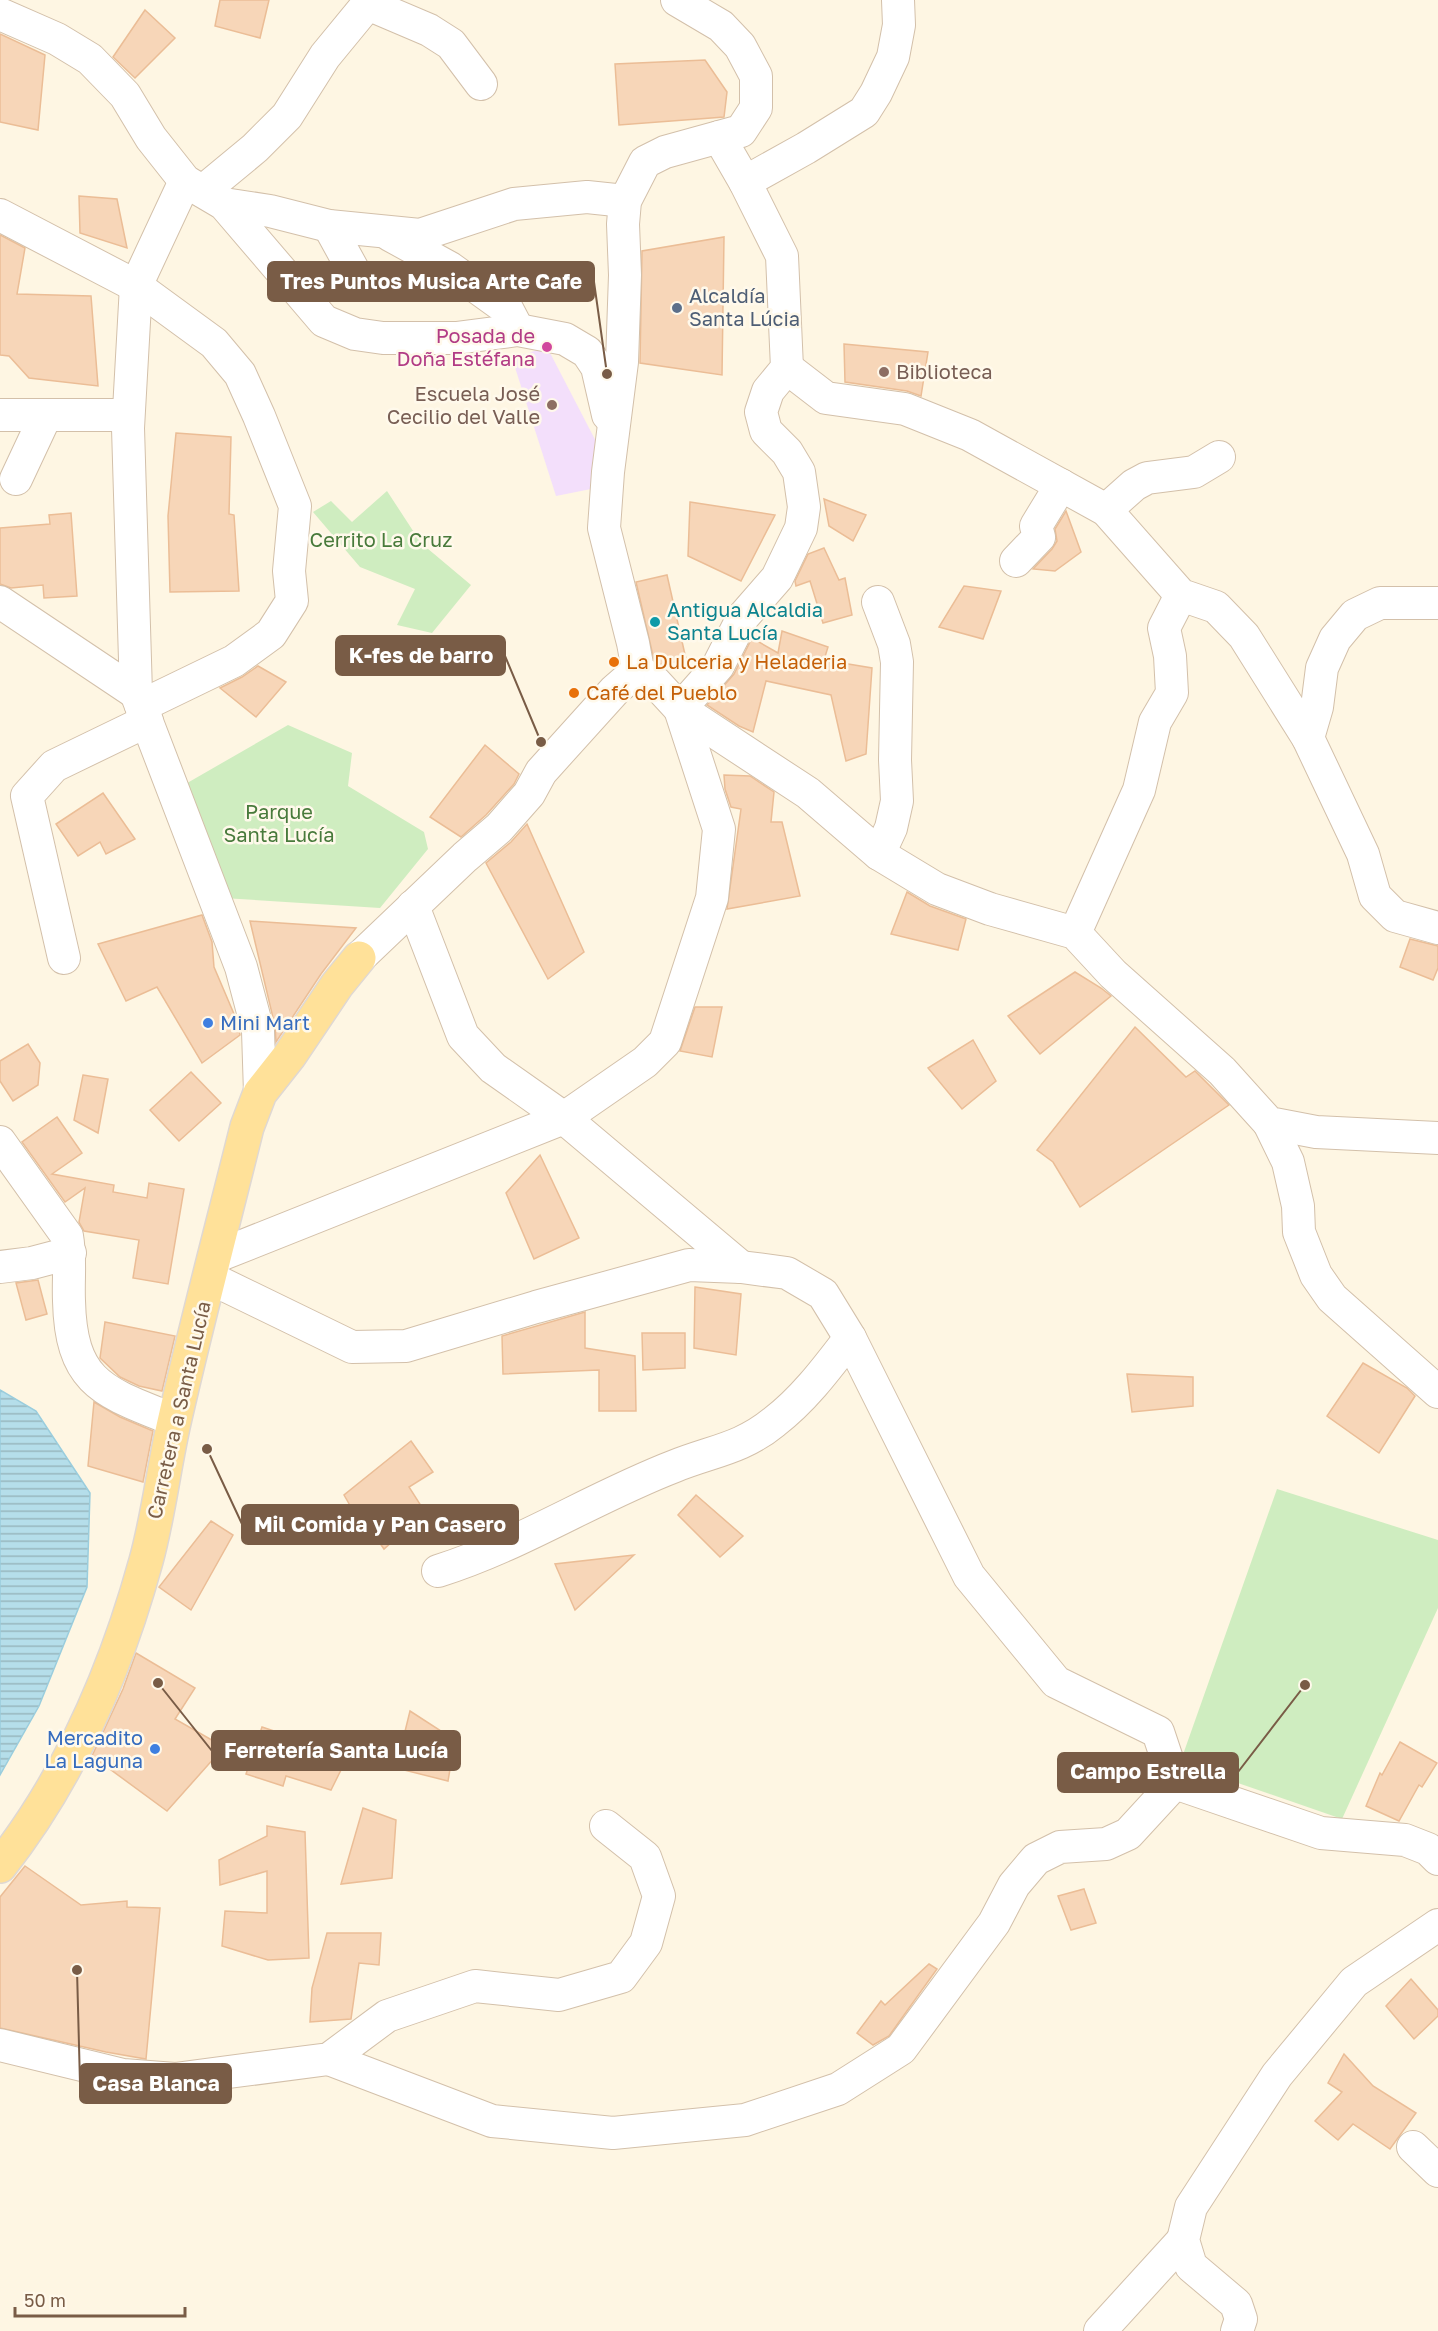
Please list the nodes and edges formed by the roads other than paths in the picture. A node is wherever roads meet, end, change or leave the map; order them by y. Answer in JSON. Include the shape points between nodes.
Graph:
{"nodes":[{"id":1,"x":677,"y":0,"type":"edge"},
{"id":2,"x":898,"y":0,"type":"edge"},
{"id":3,"x":370,"y":2,"type":"edge"},
{"id":4,"x":15,"y":11,"type":"edge"},
{"id":5,"x":481,"y":84,"type":"dead end"},
{"id":6,"x":719,"y":137,"type":"junction"},
{"id":7,"x":745,"y":182,"type":"junction"},
{"id":8,"x":204,"y":192,"type":"junction"},
{"id":9,"x":625,"y":201,"type":"junction"},
{"id":10,"x":0,"y":215,"type":"edge"},
{"id":11,"x":329,"y":226,"type":"junction"},
{"id":12,"x":387,"y":233,"type":"junction"},
{"id":13,"x":357,"y":277,"type":"dead end"},
{"id":14,"x":135,"y":286,"type":"junction"},
{"id":15,"x":518,"y":330,"type":"junction"},
{"id":16,"x":787,"y":368,"type":"junction"},
{"id":17,"x":0,"y":415,"type":"edge"},
{"id":18,"x":46,"y":415,"type":"junction"},
{"id":19,"x":128,"y":415,"type":"junction"},
{"id":20,"x":613,"y":436,"type":"junction"},
{"id":21,"x":1219,"y":458,"type":"dead end"},
{"id":22,"x":16,"y":479,"type":"dead end"},
{"id":23,"x":1061,"y":485,"type":"junction"},
{"id":24,"x":1106,"y":510,"type":"junction"},
{"id":25,"x":1016,"y":561,"type":"dead end"},
{"id":26,"x":1181,"y":595,"type":"junction"},
{"id":27,"x":0,"y":602,"type":"edge"},
{"id":28,"x":878,"y":602,"type":"dead end"},
{"id":29,"x":1438,"y":603,"type":"edge"},
{"id":30,"x":638,"y":670,"type":"junction"},
{"id":31,"x":142,"y":707,"type":"junction"},
{"id":32,"x":680,"y":709,"type":"junction"},
{"id":33,"x":1308,"y":738,"type":"junction"},
{"id":34,"x":879,"y":854,"type":"junction"},
{"id":35,"x":413,"y":906,"type":"junction"},
{"id":36,"x":1438,"y":928,"type":"edge"},
{"id":37,"x":1075,"y":933,"type":"junction"},
{"id":38,"x":64,"y":958,"type":"dead end"},
{"id":39,"x":359,"y":958,"type":"joint"},
{"id":40,"x":260,"y":1093,"type":"junction"},
{"id":41,"x":564,"y":1118,"type":"junction"},
{"id":42,"x":1269,"y":1123,"type":"junction"},
{"id":43,"x":1438,"y":1138,"type":"edge"},
{"id":44,"x":0,"y":1142,"type":"edge"},
{"id":45,"x":70,"y":1253,"type":"junction"},
{"id":46,"x":0,"y":1267,"type":"edge"},
{"id":47,"x":741,"y":1267,"type":"junction"},
{"id":48,"x":212,"y":1268,"type":"junction"},
{"id":49,"x":850,"y":1338,"type":"junction"},
{"id":50,"x":1438,"y":1392,"type":"edge"},
{"id":51,"x":174,"y":1420,"type":"junction"},
{"id":52,"x":438,"y":1572,"type":"dead end"},
{"id":53,"x":1175,"y":1783,"type":"junction"},
{"id":54,"x":606,"y":1826,"type":"dead end"},
{"id":55,"x":1435,"y":1845,"type":"edge"},
{"id":56,"x":0,"y":1866,"type":"edge"},
{"id":57,"x":1438,"y":1925,"type":"edge"},
{"id":58,"x":0,"y":2045,"type":"edge"},
{"id":59,"x":329,"y":2059,"type":"junction"},
{"id":60,"x":1413,"y":2147,"type":"dead end"},
{"id":61,"x":1438,"y":2171,"type":"edge"},
{"id":62,"x":1183,"y":2240,"type":"junction"},
{"id":63,"x":1100,"y":2331,"type":"edge"},
{"id":64,"x":1237,"y":2331,"type":"edge"}],
"edges":[{"from":1,"to":6,"type":"street","via":[[722,26],[740,46],[756,76],[756,108],[741,132]]},
{"from":2,"to":7,"type":"street","via":[[899,25],[893,57],[864,112]]},
{"from":3,"to":5,"type":"street","via":[[451,44]]},
{"from":3,"to":8,"type":"street","via":[[325,56],[287,116]]},
{"from":4,"to":8,"type":"street","via":[[90,60],[124,95],[151,138]]},
{"from":6,"to":7,"type":"street"},
{"from":6,"to":9,"type":"street","via":[[665,152],[645,162]]},
{"from":7,"to":16,"type":"street","via":[[782,256]]},
{"from":8,"to":11,"type":"street"},
{"from":8,"to":14,"type":"street"},
{"from":8,"to":15,"type":"street","via":[[324,321],[355,334],[383,338],[456,338]]},
{"from":9,"to":12,"type":"street","via":[[587,196],[514,204],[420,235]]},
{"from":9,"to":20,"type":"street","via":[[622,362]]},
{"from":10,"to":14,"type":"street"},
{"from":11,"to":12,"type":"street"},
{"from":11,"to":13,"type":"street"},
{"from":12,"to":15,"type":"street","via":[[450,268],[507,309]]},
{"from":14,"to":19,"type":"street"},
{"from":14,"to":31,"type":"street","via":[[214,343],[240,374],[295,506],[289,571],[292,601],[271,634],[234,661]]},
{"from":15,"to":20,"type":"street","via":[[565,339],[587,352],[597,367]]},
{"from":16,"to":23,"type":"street","via":[[826,398],[905,409],[970,435]]},
{"from":16,"to":32,"type":"street","via":[[768,391],[761,412],[766,431],[787,452],[799,472],[804,507],[801,528],[777,578],[743,617],[717,666]]},
{"from":17,"to":18,"type":"street"},
{"from":18,"to":19,"type":"street"},
{"from":18,"to":22,"type":"street"},
{"from":19,"to":31,"type":"street"},
{"from":20,"to":30,"type":"street","via":[[604,528]]},
{"from":21,"to":24,"type":"street","via":[[1194,472],[1147,478]]},
{"from":23,"to":24,"type":"street"},
{"from":23,"to":25,"type":"street","via":[[1036,526],[1039,537]]},
{"from":24,"to":26,"type":"street"},
{"from":26,"to":33,"type":"street","via":[[1216,607],[1244,636]]},
{"from":26,"to":37,"type":"street","via":[[1164,628],[1172,693],[1155,722],[1139,790]]},
{"from":27,"to":31,"type":"street"},
{"from":28,"to":34,"type":"street","via":[[897,662],[897,801],[891,828]]},
{"from":29,"to":33,"type":"street","via":[[1380,603],[1355,615],[1335,639],[1322,668]]},
{"from":30,"to":32,"type":"street"},
{"from":30,"to":35,"type":"street","via":[[541,772],[530,794],[499,828]]},
{"from":31,"to":38,"type":"street","via":[[54,766],[27,796]]},
{"from":31,"to":40,"type":"street","via":[[241,967],[258,1031]]},
{"from":32,"to":34,"type":"street","via":[[808,794]]},
{"from":32,"to":41,"type":"street","via":[[719,829],[712,898],[665,1042],[645,1062]]},
{"from":33,"to":36,"type":"street","via":[[1363,854],[1375,896],[1395,916]]},
{"from":34,"to":37,"type":"street","via":[[937,889]]},
{"from":35,"to":39,"type":"street"},
{"from":35,"to":41,"type":"street","via":[[463,1036],[493,1068]]},
{"from":37,"to":42,"type":"street","via":[[1113,974],[1222,1071]]},
{"from":39,"to":40,"type":"main road","name":"Carretera a Santa Lucía"},
{"from":40,"to":48,"type":"main road","name":"Carretera a Santa Lucía","via":[[247,1127]]},
{"from":41,"to":47,"type":"street"},
{"from":41,"to":48,"type":"street"},
{"from":42,"to":43,"type":"street","via":[[1316,1132]]},
{"from":42,"to":50,"type":"street","via":[[1288,1162],[1298,1206],[1299,1232],[1316,1275],[1332,1298]]},
{"from":44,"to":45,"type":"street","via":[[67,1236]]},
{"from":45,"to":46,"type":"street"},
{"from":45,"to":51,"type":"street","via":[[69,1314],[79,1359],[93,1379],[113,1395]]},
{"from":47,"to":48,"type":"street","via":[[689,1265],[406,1346],[352,1347]]},
{"from":47,"to":49,"type":"street","via":[[787,1273],[823,1294]]},
{"from":48,"to":51,"type":"main road","name":"Carretera a Santa Lucía"},
{"from":49,"to":52,"type":"street","via":[[816,1382],[774,1422],[743,1443],[675,1465],[508,1545]]},
{"from":49,"to":53,"type":"street","via":[[969,1576],[1056,1682],[1158,1732]]},
{"from":51,"to":56,"type":"main road","name":"Carretera a Santa Lucía","via":[[147,1559],[109,1677],[81,1738],[23,1836]]},
{"from":53,"to":55,"type":"street","via":[[1321,1833]]},
{"from":53,"to":59,"type":"street","via":[[1128,1834],[1106,1844],[1060,1847],[1036,1859],[901,2049],[838,2089],[745,2120],[613,2133],[492,2121]]},
{"from":54,"to":59,"type":"street","via":[[645,1857],[659,1896],[646,1943],[621,1977],[559,1995],[475,1986],[387,2016]]},
{"from":57,"to":62,"type":"street","via":[[1353,1982],[1277,2074],[1191,2207]]},
{"from":58,"to":59,"type":"street","via":[[123,2075],[175,2079]]},
{"from":60,"to":61,"type":"street"},
{"from":62,"to":63,"type":"street"},
{"from":62,"to":64,"type":"street","via":[[1191,2266],[1236,2304],[1242,2319]]}]}
